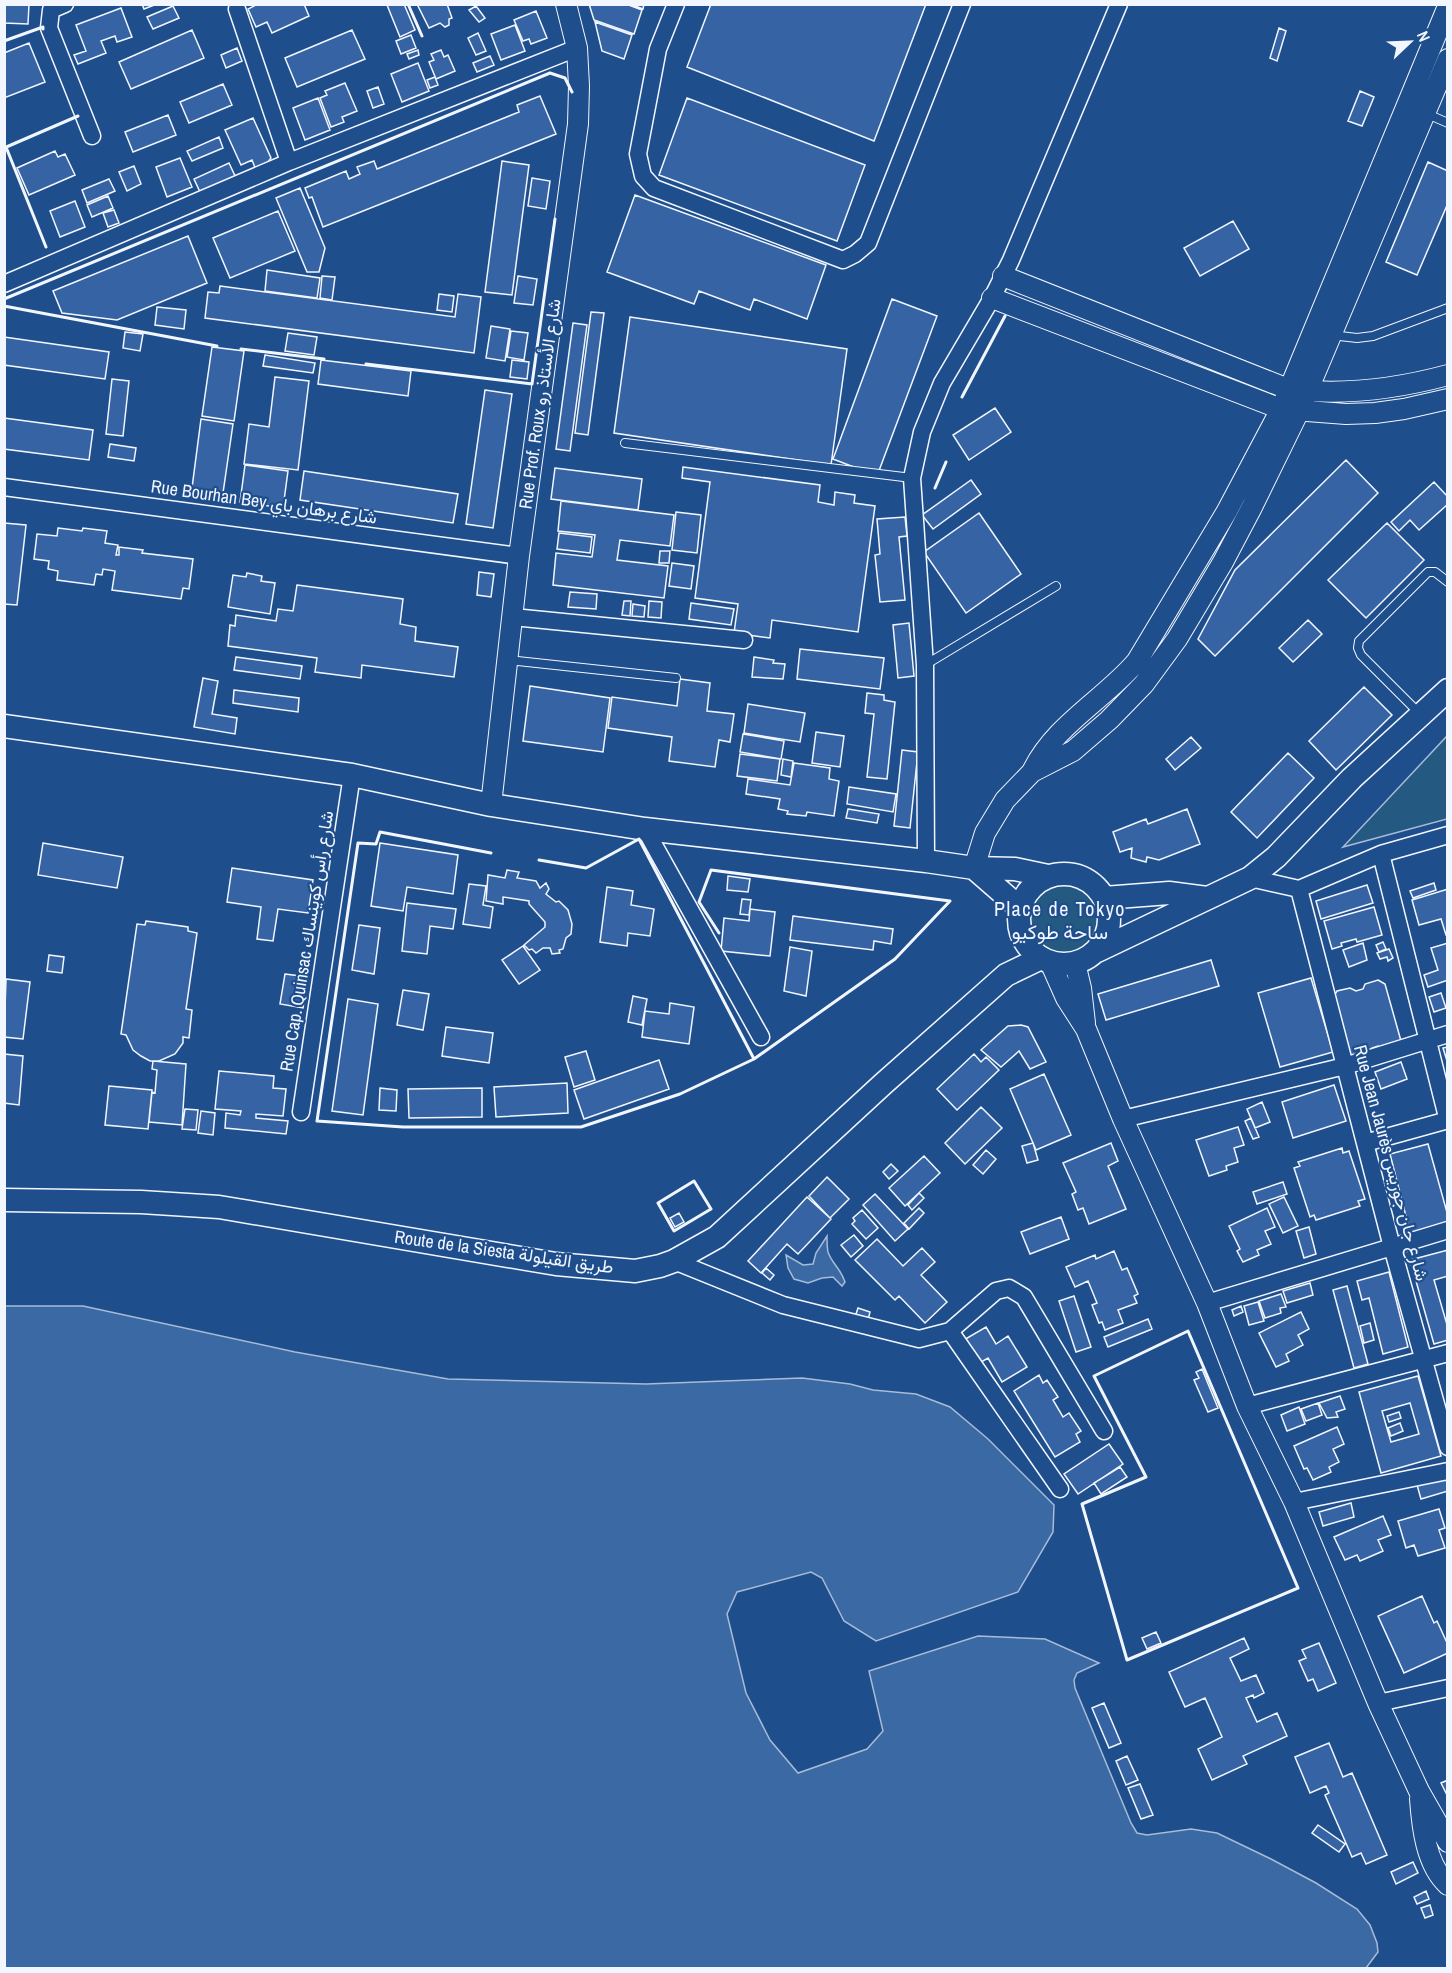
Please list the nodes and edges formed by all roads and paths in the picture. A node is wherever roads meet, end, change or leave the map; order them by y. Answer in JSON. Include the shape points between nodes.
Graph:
{"nodes":[{"id":1,"x":65,"y":4,"type":"edge"},
{"id":2,"x":566,"y":4,"type":"edge"},
{"id":3,"x":676,"y":4,"type":"edge"},
{"id":4,"x":962,"y":4,"type":"edge"},
{"id":5,"x":1119,"y":4,"type":"edge"},
{"id":6,"x":1448,"y":6,"type":"edge"},
{"id":7,"x":237,"y":9,"type":"dead end"},
{"id":8,"x":577,"y":48,"type":"junction"},
{"id":9,"x":1448,"y":59,"type":"edge"},
{"id":10,"x":1425,"y":113,"type":"junction"},
{"id":11,"x":1448,"y":123,"type":"edge"},
{"id":12,"x":92,"y":136,"type":"dead end"},
{"id":13,"x":289,"y":162,"type":"junction"},
{"id":14,"x":1004,"y":276,"type":"junction"},
{"id":15,"x":4,"y":284,"type":"edge"},
{"id":16,"x":992,"y":298,"type":"junction"},
{"id":17,"x":1448,"y":308,"type":"edge"},
{"id":18,"x":1331,"y":335,"type":"junction"},
{"id":19,"x":1448,"y":375,"type":"edge"},
{"id":20,"x":1298,"y":390,"type":"junction"},
{"id":21,"x":1448,"y":399,"type":"edge"},
{"id":22,"x":1290,"y":410,"type":"junction"},
{"id":23,"x":625,"y":443,"type":"dead end"},
{"id":24,"x":912,"y":478,"type":"junction"},
{"id":25,"x":4,"y":487,"type":"edge"},
{"id":26,"x":519,"y":555,"type":"junction"},
{"id":27,"x":1448,"y":582,"type":"edge"},
{"id":28,"x":1056,"y":586,"type":"dead end"},
{"id":29,"x":513,"y":617,"type":"junction"},
{"id":30,"x":744,"y":640,"type":"dead end"},
{"id":31,"x":508,"y":660,"type":"junction"},
{"id":32,"x":925,"y":665,"type":"junction"},
{"id":33,"x":676,"y":678,"type":"dead end"},
{"id":34,"x":1448,"y":690,"type":"edge"},
{"id":35,"x":1420,"y":715,"type":"junction"},
{"id":36,"x":4,"y":726,"type":"edge"},
{"id":37,"x":352,"y":775,"type":"junction"},
{"id":38,"x":491,"y":804,"type":"junction"},
{"id":39,"x":645,"y":829,"type":"junction"},
{"id":40,"x":1448,"y":835,"type":"edge"},
{"id":41,"x":1381,"y":854,"type":"junction"},
{"id":42,"x":926,"y":861,"type":"junction"},
{"id":43,"x":974,"y":868,"type":"junction"},
{"id":44,"x":1048,"y":876,"type":"junction"},
{"id":45,"x":1250,"y":878,"type":"junction"},
{"id":46,"x":1299,"y":889,"type":"junction"},
{"id":47,"x":1104,"y":898,"type":"junction"},
{"id":48,"x":1207,"y":898,"type":"junction"},
{"id":49,"x":1020,"y":908,"type":"junction"},
{"id":50,"x":1097,"y":951,"type":"junction"},
{"id":51,"x":1039,"y":955,"type":"junction"},
{"id":52,"x":1075,"y":963,"type":"junction"},
{"id":53,"x":1086,"y":1029,"type":"junction"},
{"id":54,"x":1448,"y":1034,"type":"edge"},
{"id":55,"x":761,"y":1036,"type":"dead end"},
{"id":56,"x":1428,"y":1041,"type":"junction"},
{"id":57,"x":1345,"y":1066,"type":"junction"},
{"id":58,"x":301,"y":1112,"type":"dead end"},
{"id":59,"x":1123,"y":1119,"type":"junction"},
{"id":60,"x":1447,"y":1120,"type":"edge"},
{"id":61,"x":1365,"y":1143,"type":"junction"},
{"id":62,"x":4,"y":1200,"type":"edge"},
{"id":63,"x":1448,"y":1230,"type":"edge"},
{"id":64,"x":1392,"y":1247,"type":"junction"},
{"id":65,"x":674,"y":1262,"type":"junction"},
{"id":66,"x":1207,"y":1303,"type":"junction"},
{"id":67,"x":950,"y":1331,"type":"junction"},
{"id":68,"x":1448,"y":1353,"type":"edge"},
{"id":69,"x":1424,"y":1360,"type":"junction"},
{"id":70,"x":1247,"y":1406,"type":"junction"},
{"id":71,"x":1104,"y":1431,"type":"dead end"},
{"id":72,"x":1448,"y":1447,"type":"edge"},
{"id":73,"x":1448,"y":1471,"type":"edge"},
{"id":74,"x":1060,"y":1489,"type":"dead end"},
{"id":75,"x":1294,"y":1502,"type":"junction"},
{"id":76,"x":1448,"y":1688,"type":"edge"},
{"id":77,"x":1377,"y":1703,"type":"junction"},
{"id":78,"x":1419,"y":1791,"type":"junction"},
{"id":79,"x":1448,"y":1842,"type":"edge"},
{"id":80,"x":1448,"y":1885,"type":"edge"}],
"edges":[{"from":1,"to":12,"type":"street","via":[[51,10],[49,28]]},
{"from":2,"to":8,"type":"street","name":"Rue Prof. Roux شارع الأستاذ رو"},
{"from":3,"to":4,"type":"street","via":[[658,49],[638,154],[643,176],[654,188],[843,260],[868,243]]},
{"from":5,"to":14,"type":"street"},
{"from":6,"to":20,"type":"street"},
{"from":7,"to":13,"type":"street"},
{"from":8,"to":13,"type":"street"},
{"from":8,"to":26,"type":"street","name":"Rue Prof. Roux شارع الأستاذ رو","via":[[578,124]]},
{"from":9,"to":10,"type":"street"},
{"from":10,"to":11,"type":"lane"},
{"from":10,"to":18,"type":"street"},
{"from":13,"to":15,"type":"street"},
{"from":14,"to":16,"type":"street"},
{"from":14,"to":20,"type":"street"},
{"from":16,"to":22,"type":"street"},
{"from":16,"to":24,"type":"street","via":[[942,383],[922,432]]},
{"from":17,"to":18,"type":"lane","via":[[1373,336]]},
{"from":18,"to":20,"type":"street"},
{"from":19,"to":20,"type":"street","via":[[1380,389]]},
{"from":20,"to":22,"type":"street"},
{"from":21,"to":22,"type":"street","via":[[1375,413]]},
{"from":22,"to":43,"type":"street","via":[[1252,507],[1162,662],[1125,704],[1073,751],[1032,772],[1018,785],[985,832]]},
{"from":23,"to":24,"type":"lane"},
{"from":24,"to":32,"type":"street"},
{"from":25,"to":26,"type":"street","name":"Rue Bourhan Bey شارع برهان باي"},
{"from":26,"to":29,"type":"street","name":"Rue Prof. Roux شارع الأستاذ رو"},
{"from":27,"to":35,"type":"lane","via":[[1435,572],[1428,572],[1359,641],[1361,655]]},
{"from":28,"to":32,"type":"lane"},
{"from":29,"to":30,"type":"street"},
{"from":29,"to":31,"type":"street","name":"Rue Prof. Roux شارع الأستاذ رو"},
{"from":31,"to":33,"type":"lane"},
{"from":31,"to":38,"type":"street","name":"Rue Prof. Roux شارع الأستاذ رو"},
{"from":32,"to":42,"type":"street"},
{"from":34,"to":35,"type":"main road"},
{"from":35,"to":45,"type":"main road"},
{"from":36,"to":37,"type":"main road"},
{"from":37,"to":38,"type":"main road"},
{"from":37,"to":58,"type":"street","name":"Rue Cap. Quinsac شارع رأس كوينساك"},
{"from":38,"to":39,"type":"main road"},
{"from":39,"to":42,"type":"main road"},
{"from":39,"to":55,"type":"street"},
{"from":40,"to":41,"type":"street"},
{"from":41,"to":46,"type":"street"},
{"from":41,"to":56,"type":"street"},
{"from":42,"to":43,"type":"main road"},
{"from":43,"to":44,"type":"main road","via":[[1015,869]]},
{"from":43,"to":49,"type":"main road"},
{"from":44,"to":47,"type":"main road","via":[[1074,874],[1092,883]]},
{"from":44,"to":49,"type":"main road","via":[[1030,889]]},
{"from":45,"to":46,"type":"street"},
{"from":45,"to":48,"type":"main road"},
{"from":46,"to":57,"type":"street","name":"Rue Jean Jaurès شارع جان جوريس"},
{"from":47,"to":48,"type":"main road","via":[[1169,893]]},
{"from":47,"to":50,"type":"main road","via":[[1109,926]]},
{"from":48,"to":50,"type":"main road"},
{"from":49,"to":51,"type":"main road","via":[[1021,933]]},
{"from":50,"to":52,"type":"main road"},
{"from":51,"to":52,"type":"main road","via":[[1062,965]]},
{"from":51,"to":53,"type":"street"},
{"from":51,"to":65,"type":"main road","name":"Route de la Siesta طريق القيلولة","via":[[1006,975],[717,1238]]},
{"from":52,"to":53,"type":"street"},
{"from":53,"to":59,"type":"street"},
{"from":54,"to":56,"type":"street"},
{"from":56,"to":57,"type":"street"},
{"from":56,"to":60,"type":"street"},
{"from":57,"to":59,"type":"street"},
{"from":57,"to":61,"type":"street","name":"Rue Jean Jaurès شارع جان جوريس"},
{"from":59,"to":66,"type":"street"},
{"from":60,"to":61,"type":"street"},
{"from":61,"to":64,"type":"street","name":"Rue Jean Jaurès شارع جان جوريس"},
{"from":62,"to":65,"type":"main road","name":"Route de la Siesta طريق القيلولة","via":[[141,1202],[219,1208],[567,1265],[635,1271]]},
{"from":63,"to":64,"type":"street"},
{"from":64,"to":66,"type":"street"},
{"from":64,"to":69,"type":"street","name":"Rue Jean Jaurès شارع جان جوريس"},
{"from":65,"to":67,"type":"street","via":[[783,1305],[919,1338]]},
{"from":66,"to":70,"type":"street"},
{"from":67,"to":71,"type":"street","via":[[996,1291],[1009,1288],[1024,1297]]},
{"from":67,"to":74,"type":"street"},
{"from":68,"to":69,"type":"street"},
{"from":69,"to":70,"type":"street"},
{"from":69,"to":72,"type":"street","name":"Rue Jean Jaurès شارع جان جوريس"},
{"from":70,"to":75,"type":"street"},
{"from":73,"to":75,"type":"street"},
{"from":75,"to":77,"type":"street"},
{"from":76,"to":77,"type":"street"},
{"from":77,"to":78,"type":"street"},
{"from":78,"to":79,"type":"street"},
{"from":78,"to":80,"type":"street","via":[[1429,1854]]}]}
